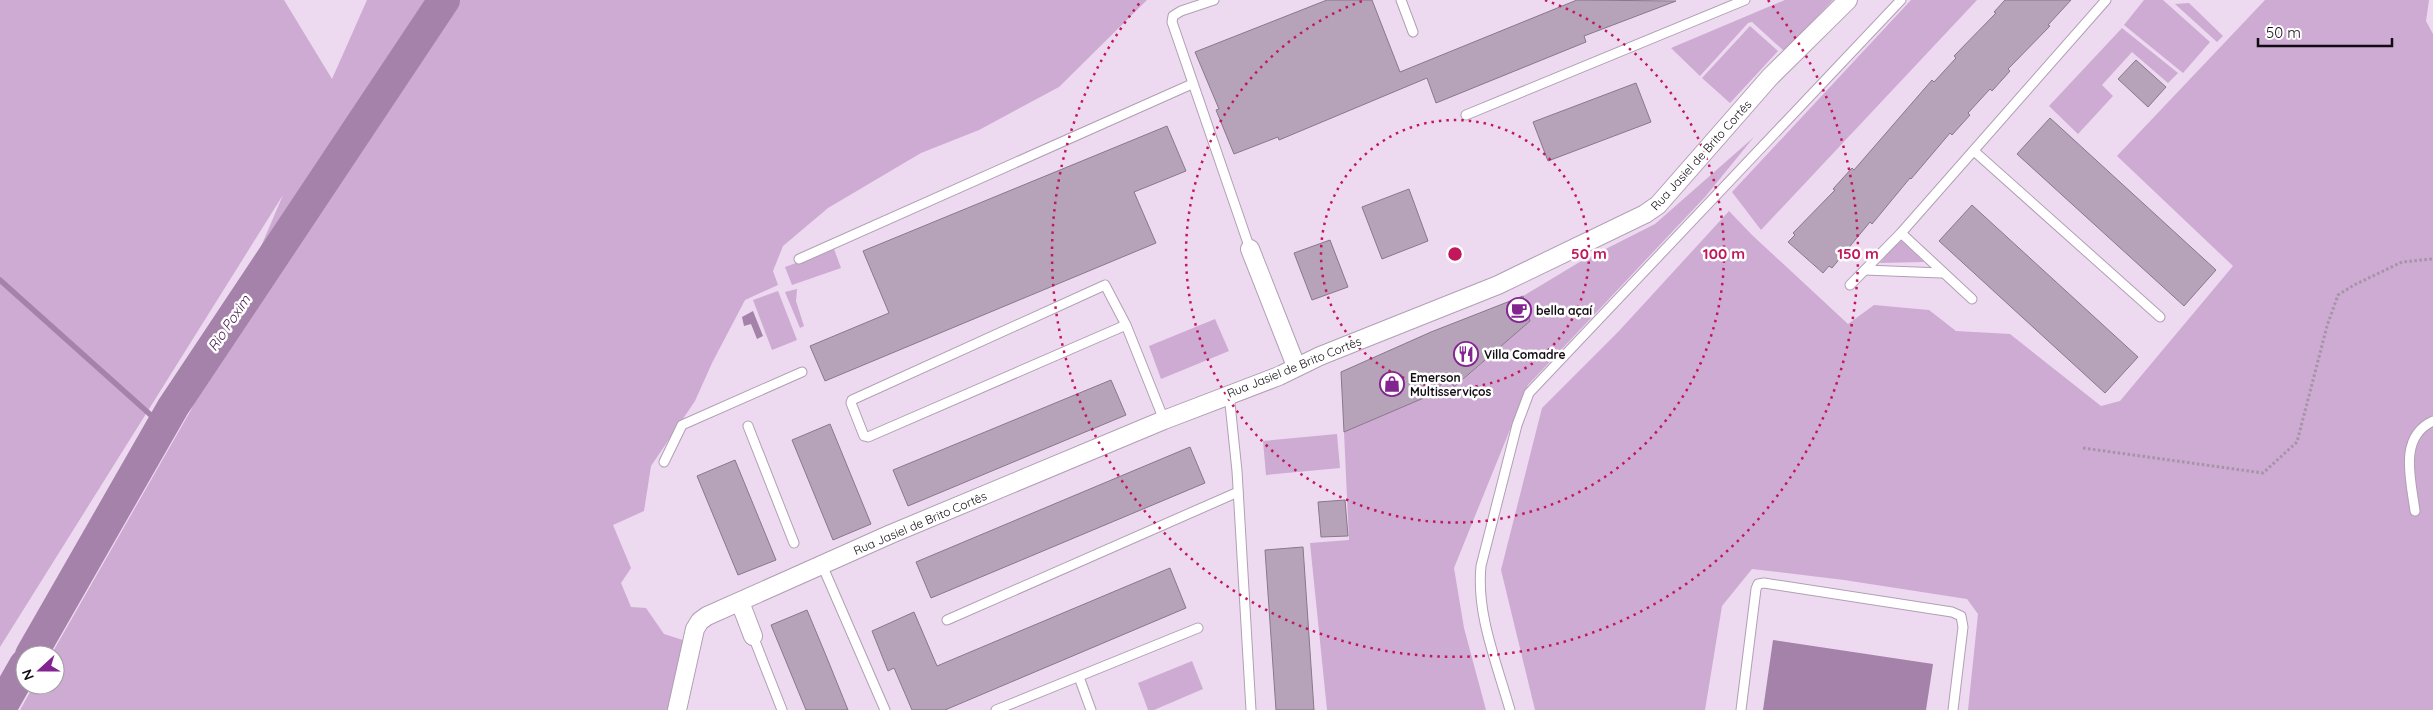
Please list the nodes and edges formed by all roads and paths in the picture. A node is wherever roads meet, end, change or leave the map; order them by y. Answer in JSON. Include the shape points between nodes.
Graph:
{"nodes":[{"id":1,"x":1214,"y":0,"type":"edge"},
{"id":2,"x":1401,"y":0,"type":"edge"},
{"id":3,"x":1745,"y":0,"type":"edge"},
{"id":4,"x":1848,"y":0,"type":"edge"},
{"id":5,"x":1901,"y":0,"type":"edge"},
{"id":6,"x":2106,"y":0,"type":"edge"},
{"id":7,"x":1413,"y":32,"type":"dead end"},
{"id":8,"x":1192,"y":84,"type":"junction"},
{"id":9,"x":1466,"y":116,"type":"dead end"},
{"id":10,"x":1974,"y":151,"type":"junction"},
{"id":11,"x":1900,"y":233,"type":"junction"},
{"id":12,"x":1250,"y":249,"type":"joint"},
{"id":13,"x":799,"y":259,"type":"dead end"},
{"id":14,"x":2433,"y":259,"type":"edge"},
{"id":15,"x":1865,"y":270,"type":"junction"},
{"id":16,"x":1941,"y":273,"type":"junction"},
{"id":17,"x":1850,"y":285,"type":"dead end"},
{"id":18,"x":1972,"y":299,"type":"dead end"},
{"id":19,"x":2160,"y":317,"type":"dead end"},
{"id":20,"x":1126,"y":325,"type":"junction"},
{"id":21,"x":1296,"y":366,"type":"junction"},
{"id":22,"x":802,"y":372,"type":"dead end"},
{"id":23,"x":1229,"y":394,"type":"junction"},
{"id":24,"x":1164,"y":420,"type":"junction"},
{"id":25,"x":2433,"y":421,"type":"edge"},
{"id":26,"x":748,"y":426,"type":"dead end"},
{"id":27,"x":2083,"y":448,"type":"dead end"},
{"id":28,"x":664,"y":462,"type":"dead end"},
{"id":29,"x":1238,"y":492,"type":"junction"},
{"id":30,"x":2415,"y":511,"type":"dead end"},
{"id":31,"x":794,"y":543,"type":"dead end"},
{"id":32,"x":822,"y":565,"type":"junction"},
{"id":33,"x":740,"y":602,"type":"junction"},
{"id":34,"x":947,"y":620,"type":"dead end"},
{"id":35,"x":1198,"y":628,"type":"dead end"},
{"id":36,"x":753,"y":636,"type":"joint"},
{"id":37,"x":1079,"y":677,"type":"junction"},
{"id":38,"x":677,"y":710,"type":"edge"},
{"id":39,"x":782,"y":710,"type":"edge"},
{"id":40,"x":885,"y":710,"type":"edge"},
{"id":41,"x":996,"y":710,"type":"edge"},
{"id":42,"x":1091,"y":710,"type":"edge"},
{"id":43,"x":1251,"y":710,"type":"edge"},
{"id":44,"x":1510,"y":710,"type":"edge"},
{"id":45,"x":1741,"y":710,"type":"edge"},
{"id":46,"x":1954,"y":710,"type":"edge"}],
"edges":[{"from":1,"to":8,"type":"lane","via":[[1181,11],[1172,18]]},
{"from":2,"to":7,"type":"lane"},
{"from":3,"to":9,"type":"lane"},
{"from":4,"to":21,"type":"street","name":"Rua Jasiel de Brito Cortês","via":[[1770,77],[1650,211],[1498,285]]},
{"from":5,"to":44,"type":"lane","via":[[1529,393],[1517,425],[1481,566],[1480,582],[1484,615]]},
{"from":6,"to":10,"type":"lane"},
{"from":8,"to":12,"type":"lane"},
{"from":8,"to":13,"type":"lane"},
{"from":10,"to":11,"type":"lane"},
{"from":10,"to":19,"type":"lane"},
{"from":11,"to":15,"type":"lane"},
{"from":11,"to":16,"type":"lane"},
{"from":12,"to":21,"type":"street"},
{"from":14,"to":27,"type":"path","via":[[2402,262],[2338,295],[2297,442],[2263,473]]},
{"from":15,"to":16,"type":"lane"},
{"from":15,"to":17,"type":"lane"},
{"from":16,"to":18,"type":"lane"},
{"from":20,"to":20,"type":"lane","via":[[868,437],[864,436],[851,404],[852,400],[1105,285]]},
{"from":20,"to":24,"type":"lane"},
{"from":21,"to":23,"type":"street","name":"Rua Jasiel de Brito Cortês","via":[[1279,376]]},
{"from":22,"to":28,"type":"lane","via":[[682,425]]},
{"from":23,"to":24,"type":"street","name":"Rua Jasiel de Brito Cortês"},
{"from":23,"to":29,"type":"lane"},
{"from":24,"to":32,"type":"street","name":"Rua Jasiel de Brito Cortês"},
{"from":25,"to":30,"type":"lane","via":[[2421,426],[2408,450]]},
{"from":26,"to":31,"type":"lane"},
{"from":29,"to":34,"type":"lane"},
{"from":29,"to":43,"type":"lane"},
{"from":32,"to":33,"type":"street","name":"Rua Jasiel de Brito Cortês"},
{"from":32,"to":40,"type":"lane"},
{"from":33,"to":36,"type":"street"},
{"from":33,"to":38,"type":"street","name":"Rua Jasiel de Brito Cortês","via":[[706,616],[697,624]]},
{"from":35,"to":37,"type":"lane"},
{"from":36,"to":39,"type":"lane"},
{"from":37,"to":41,"type":"lane"},
{"from":37,"to":42,"type":"lane"},
{"from":45,"to":46,"type":"lane","via":[[1756,588],[1764,583],[1952,612],[1960,616],[1963,627]]}]}
